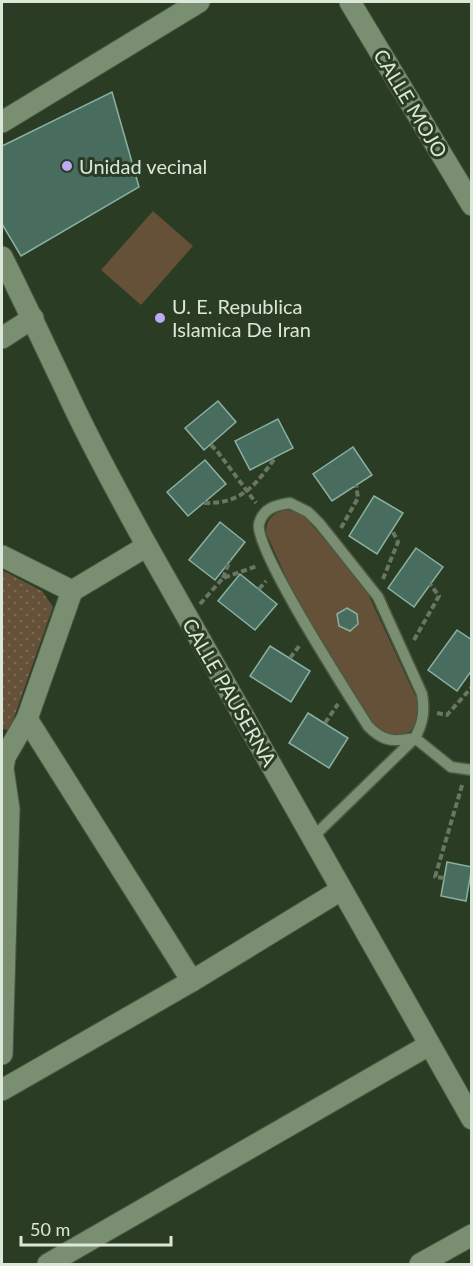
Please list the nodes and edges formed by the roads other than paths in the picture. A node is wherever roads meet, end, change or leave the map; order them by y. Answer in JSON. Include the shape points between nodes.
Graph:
{"nodes":[{"id":1,"x":199,"y":2,"type":"edge"},
{"id":2,"x":350,"y":2,"type":"edge"},
{"id":3,"x":2,"y":122,"type":"edge"},
{"id":4,"x":471,"y":205,"type":"edge"},
{"id":5,"x":2,"y":257,"type":"edge"},
{"id":6,"x":33,"y":318,"type":"junction"},
{"id":7,"x":2,"y":338,"type":"edge"},
{"id":8,"x":147,"y":546,"type":"junction"},
{"id":9,"x":2,"y":556,"type":"edge"},
{"id":10,"x":72,"y":591,"type":"junction"},
{"id":11,"x":27,"y":719,"type":"junction"},
{"id":12,"x":415,"y":738,"type":"junction"},
{"id":13,"x":4,"y":754,"type":"edge"},
{"id":14,"x":469,"y":770,"type":"edge"},
{"id":15,"x":313,"y":837,"type":"junction"},
{"id":16,"x":341,"y":890,"type":"junction"},
{"id":17,"x":3,"y":957,"type":"edge"},
{"id":18,"x":192,"y":981,"type":"junction"},
{"id":19,"x":429,"y":1045,"type":"junction"},
{"id":20,"x":2,"y":1054,"type":"edge"},
{"id":21,"x":2,"y":1090,"type":"edge"},
{"id":22,"x":471,"y":1119,"type":"edge"},
{"id":23,"x":471,"y":1235,"type":"edge"},
{"id":24,"x":48,"y":1264,"type":"edge"},
{"id":25,"x":420,"y":1264,"type":"edge"}],
"edges":[{"from":1,"to":3,"type":"street"},
{"from":2,"to":4,"type":"street","name":"CALLE MOJO"},
{"from":5,"to":6,"type":"street","name":"CALLE PAUSERNA"},
{"from":6,"to":7,"type":"street"},
{"from":6,"to":8,"type":"street","name":"CALLE PAUSERNA","via":[[91,441]]},
{"from":8,"to":10,"type":"street"},
{"from":8,"to":15,"type":"street","name":"CALLE PAUSERNA"},
{"from":9,"to":10,"type":"street"},
{"from":10,"to":11,"type":"street"},
{"from":11,"to":13,"type":"street"},
{"from":11,"to":18,"type":"street"},
{"from":12,"to":12,"type":"lane","via":[[392,740],[378,736],[347,692],[290,598],[260,539],[264,513],[274,506],[290,503],[308,512],[376,594],[422,694],[425,709]]},
{"from":12,"to":14,"type":"lane","via":[[451,767]]},
{"from":12,"to":15,"type":"lane"},
{"from":13,"to":17,"type":"street","via":[[9,809]]},
{"from":15,"to":16,"type":"street","name":"CALLE PAUSERNA"},
{"from":16,"to":18,"type":"street"},
{"from":16,"to":19,"type":"street","name":"CALLE PAUSERNA"},
{"from":17,"to":20,"type":"street"},
{"from":18,"to":21,"type":"street"},
{"from":19,"to":22,"type":"street","name":"CALLE PAUSERNA"},
{"from":19,"to":24,"type":"street"},
{"from":23,"to":25,"type":"street"}]}
